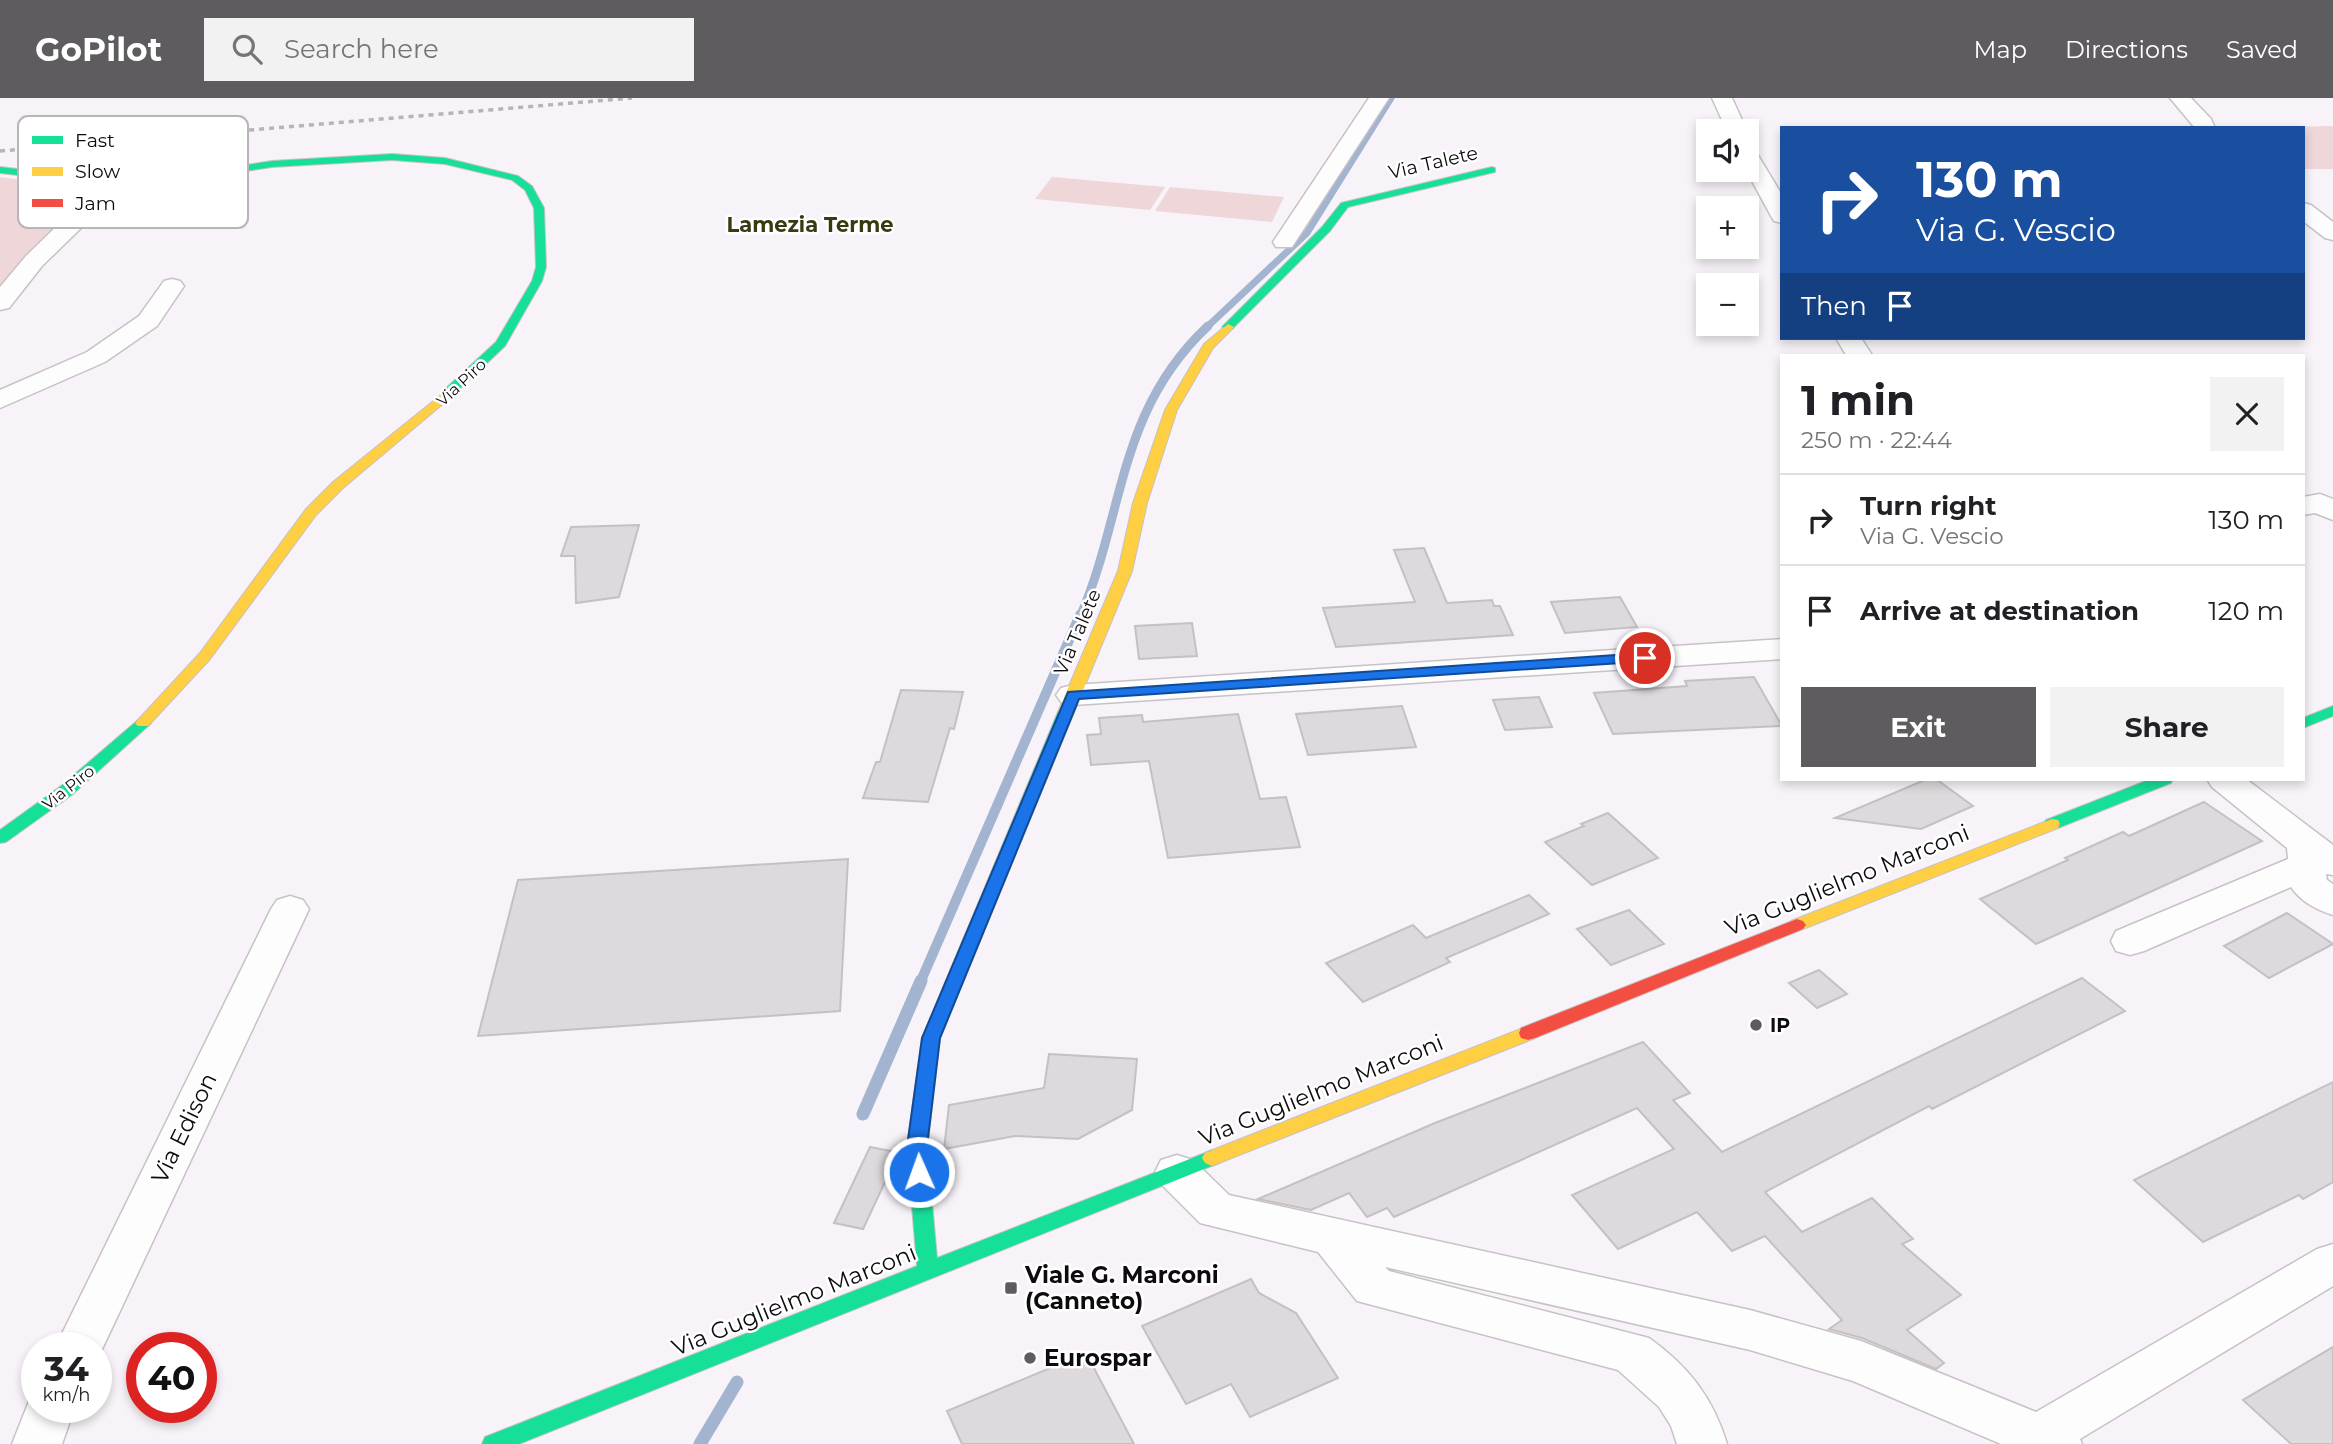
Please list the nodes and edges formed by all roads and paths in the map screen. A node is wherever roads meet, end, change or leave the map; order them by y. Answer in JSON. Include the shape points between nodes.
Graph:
{"nodes":[{"id":1,"x":1379,"y":98,"type":"edge"},
{"id":2,"x":1722,"y":98,"type":"edge"},
{"id":3,"x":2180,"y":98,"type":"edge"},
{"id":4,"x":1732,"y":119,"type":"edge"},
{"id":5,"x":2205,"y":126,"type":"edge"},
{"id":6,"x":248,"y":168,"type":"edge"},
{"id":7,"x":0,"y":170,"type":"edge"},
{"id":8,"x":1492,"y":170,"type":"dead end"},
{"id":9,"x":18,"y":172,"type":"edge"},
{"id":10,"x":1759,"y":174,"type":"edge"},
{"id":11,"x":1312,"y":201,"type":"junction"},
{"id":12,"x":1345,"y":205,"type":"junction"},
{"id":13,"x":1780,"y":212,"type":"edge"},
{"id":14,"x":2305,"y":212,"type":"edge"},
{"id":15,"x":68,"y":228,"type":"edge"},
{"id":16,"x":2333,"y":233,"type":"edge"},
{"id":17,"x":1284,"y":242,"type":"dead end"},
{"id":18,"x":172,"y":286,"type":"dead end"},
{"id":19,"x":0,"y":303,"type":"edge"},
{"id":20,"x":0,"y":400,"type":"edge"},
{"id":21,"x":2305,"y":506,"type":"edge"},
{"id":22,"x":2333,"y":511,"type":"edge"},
{"id":23,"x":1780,"y":649,"type":"edge"},
{"id":24,"x":1073,"y":695,"type":"junction"},
{"id":25,"x":2333,"y":711,"type":"edge"},
{"id":26,"x":2305,"y":722,"type":"edge"},
{"id":27,"x":2160,"y":781,"type":"edge"},
{"id":28,"x":2226,"y":781,"type":"edge"},
{"id":29,"x":0,"y":838,"type":"edge"},
{"id":30,"x":2315,"y":857,"type":"edge"},
{"id":31,"x":2333,"y":902,"type":"edge"},
{"id":32,"x":290,"y":909,"type":"dead end"},
{"id":33,"x":2130,"y":941,"type":"dead end"},
{"id":34,"x":1177,"y":1172,"type":"junction"},
{"id":35,"x":1333,"y":1237,"type":"junction"},
{"id":36,"x":2333,"y":1263,"type":"edge"},
{"id":37,"x":928,"y":1271,"type":"junction"},
{"id":38,"x":87,"y":1332,"type":"edge"},
{"id":39,"x":44,"y":1423,"type":"edge"},
{"id":40,"x":2048,"y":1440,"type":"edge"},
{"id":41,"x":37,"y":1444,"type":"edge"},
{"id":42,"x":493,"y":1444,"type":"edge"},
{"id":43,"x":1702,"y":1444,"type":"edge"}],
"edges":[{"from":1,"to":11,"type":"street"},
{"from":2,"to":4,"type":"street"},
{"from":3,"to":5,"type":"street"},
{"from":6,"to":29,"type":"street","name":"Via Piro","via":[[392,157],[445,161],[515,178],[529,188],[540,208],[537,281],[501,344],[311,512],[172,694],[67,790]]},
{"from":7,"to":9,"type":"street"},
{"from":8,"to":12,"type":"street","name":"Via Talete"},
{"from":10,"to":13,"type":"street"},
{"from":11,"to":12,"type":"street"},
{"from":11,"to":17,"type":"street"},
{"from":12,"to":24,"type":"street","name":"Via Talete","via":[[1208,346],[1171,410],[1140,503],[1125,571]]},
{"from":14,"to":16,"type":"street"},
{"from":15,"to":19,"type":"street"},
{"from":18,"to":20,"type":"street","via":[[148,321],[96,357]]},
{"from":21,"to":22,"type":"street","via":[[2319,503]]},
{"from":23,"to":24,"type":"street"},
{"from":24,"to":37,"type":"street","name":"Via Talete","via":[[931,1038],[917,1147]]},
{"from":25,"to":26,"type":"street"},
{"from":27,"to":34,"type":"street","name":"Via Guglielmo Marconi"},
{"from":28,"to":30,"type":"street"},
{"from":30,"to":31,"type":"street","via":[[2309,886]]},
{"from":30,"to":33,"type":"street"},
{"from":32,"to":38,"type":"street","name":"Via Edison"},
{"from":34,"to":35,"type":"street","via":[[1216,1210]]},
{"from":34,"to":37,"type":"street","name":"Via Guglielmo Marconi"},
{"from":35,"to":40,"type":"street","via":[[1750,1330],[1861,1362]]},
{"from":35,"to":43,"type":"street","via":[[1374,1287],[1632,1353],[1664,1376],[1684,1401]]},
{"from":36,"to":40,"type":"street"},
{"from":37,"to":42,"type":"street","name":"Via Guglielmo Marconi"},
{"from":39,"to":41,"type":"street"}]}
